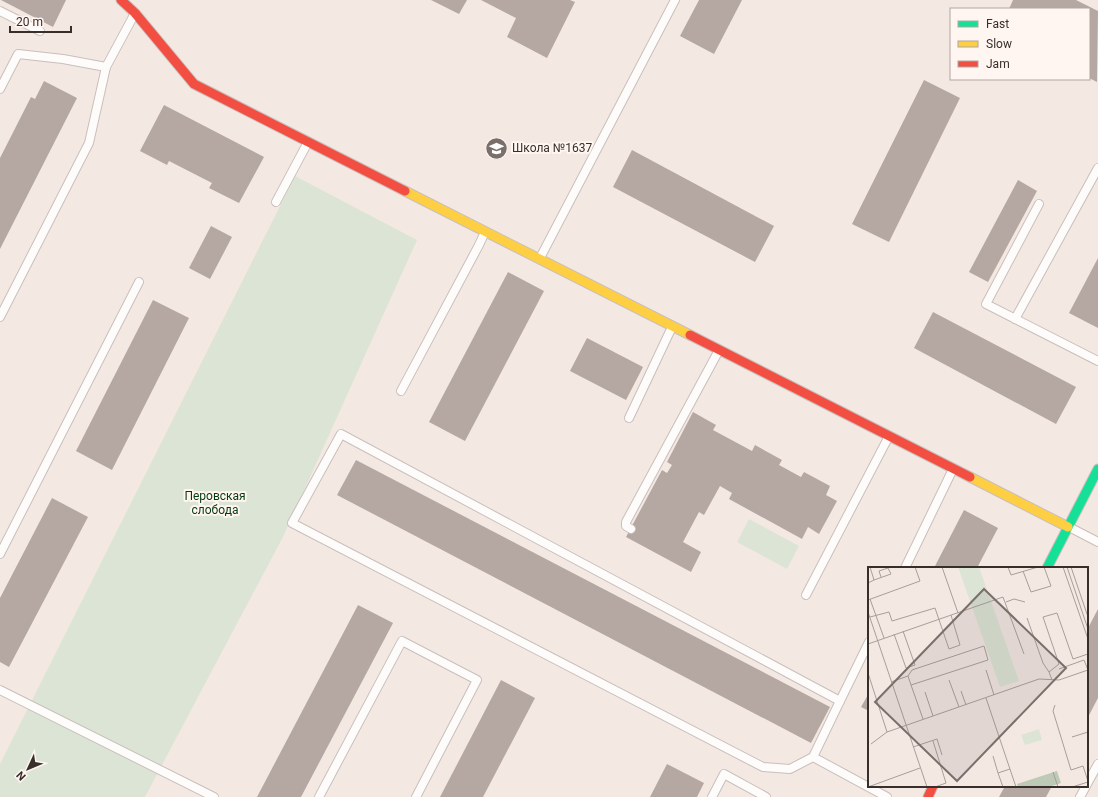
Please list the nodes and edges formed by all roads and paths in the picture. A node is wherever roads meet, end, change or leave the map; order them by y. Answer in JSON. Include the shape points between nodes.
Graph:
{"nodes":[{"id":1,"x":122,"y":0,"type":"edge"},
{"id":2,"x":675,"y":0,"type":"edge"},
{"id":3,"x":0,"y":11,"type":"edge"},
{"id":4,"x":135,"y":13,"type":"junction"},
{"id":5,"x":40,"y":31,"type":"dead end"},
{"id":6,"x":106,"y":66,"type":"junction"},
{"id":7,"x":0,"y":89,"type":"edge"},
{"id":8,"x":308,"y":141,"type":"junction"},
{"id":9,"x":1098,"y":168,"type":"edge"},
{"id":10,"x":276,"y":202,"type":"dead end"},
{"id":11,"x":1039,"y":204,"type":"dead end"},
{"id":12,"x":485,"y":231,"type":"junction"},
{"id":13,"x":539,"y":259,"type":"junction"},
{"id":14,"x":139,"y":282,"type":"dead end"},
{"id":15,"x":0,"y":317,"type":"edge"},
{"id":16,"x":1016,"y":319,"type":"junction"},
{"id":17,"x":672,"y":326,"type":"junction"},
{"id":18,"x":719,"y":350,"type":"junction"},
{"id":19,"x":1098,"y":361,"type":"edge"},
{"id":20,"x":401,"y":391,"type":"dead end"},
{"id":21,"x":629,"y":418,"type":"dead end"},
{"id":22,"x":889,"y":436,"type":"junction"},
{"id":23,"x":953,"y":468,"type":"junction"},
{"id":24,"x":1098,"y":469,"type":"edge"},
{"id":25,"x":1068,"y":527,"type":"junction"},
{"id":26,"x":631,"y":529,"type":"dead end"},
{"id":27,"x":1098,"y":542,"type":"edge"},
{"id":28,"x":0,"y":554,"type":"edge"},
{"id":29,"x":905,"y":567,"type":"edge"},
{"id":30,"x":1048,"y":567,"type":"edge"},
{"id":31,"x":806,"y":595,"type":"dead end"},
{"id":32,"x":868,"y":644,"type":"edge"},
{"id":33,"x":0,"y":690,"type":"edge"},
{"id":34,"x":840,"y":702,"type":"junction"},
{"id":35,"x":814,"y":757,"type":"junction"},
{"id":36,"x":1097,"y":767,"type":"edge"},
{"id":37,"x":1088,"y":783,"type":"edge"},
{"id":38,"x":868,"y":787,"type":"edge"},
{"id":39,"x":869,"y":787,"type":"edge"},
{"id":40,"x":933,"y":787,"type":"edge"},
{"id":41,"x":1086,"y":787,"type":"edge"},
{"id":42,"x":214,"y":797,"type":"edge"},
{"id":43,"x":320,"y":797,"type":"edge"},
{"id":44,"x":416,"y":797,"type":"edge"},
{"id":45,"x":712,"y":797,"type":"edge"},
{"id":46,"x":766,"y":797,"type":"edge"},
{"id":47,"x":887,"y":797,"type":"edge"},
{"id":48,"x":928,"y":797,"type":"edge"},
{"id":49,"x":1080,"y":797,"type":"edge"}],
"edges":[{"from":1,"to":4,"type":"street"},
{"from":2,"to":13,"type":"lane"},
{"from":3,"to":5,"type":"lane"},
{"from":4,"to":6,"type":"lane"},
{"from":4,"to":8,"type":"street","via":[[194,84]]},
{"from":6,"to":7,"type":"lane","via":[[18,54]]},
{"from":6,"to":15,"type":"lane","via":[[89,143]]},
{"from":8,"to":10,"type":"lane"},
{"from":8,"to":12,"type":"street"},
{"from":9,"to":16,"type":"lane"},
{"from":11,"to":16,"type":"lane","via":[[986,304]]},
{"from":12,"to":13,"type":"street"},
{"from":12,"to":20,"type":"lane"},
{"from":13,"to":17,"type":"street"},
{"from":14,"to":28,"type":"lane"},
{"from":16,"to":19,"type":"lane"},
{"from":17,"to":18,"type":"street"},
{"from":17,"to":21,"type":"lane"},
{"from":18,"to":22,"type":"street"},
{"from":18,"to":26,"type":"lane","via":[[626,522],[626,526]]},
{"from":22,"to":23,"type":"street"},
{"from":22,"to":31,"type":"lane"},
{"from":23,"to":25,"type":"street"},
{"from":23,"to":29,"type":"lane"},
{"from":24,"to":25,"type":"street"},
{"from":25,"to":27,"type":"lane"},
{"from":25,"to":30,"type":"street"},
{"from":32,"to":34,"type":"lane"},
{"from":33,"to":42,"type":"lane"},
{"from":34,"to":35,"type":"lane"},
{"from":34,"to":35,"type":"lane","via":[[341,434],[292,523],[763,767],[790,769]]},
{"from":35,"to":38,"type":"lane"},
{"from":36,"to":37,"type":"lane"},
{"from":39,"to":47,"type":"lane"},
{"from":40,"to":48,"type":"street"},
{"from":41,"to":49,"type":"lane"},
{"from":43,"to":44,"type":"lane","via":[[402,641],[477,680]]},
{"from":45,"to":46,"type":"lane","via":[[724,774]]}]}
